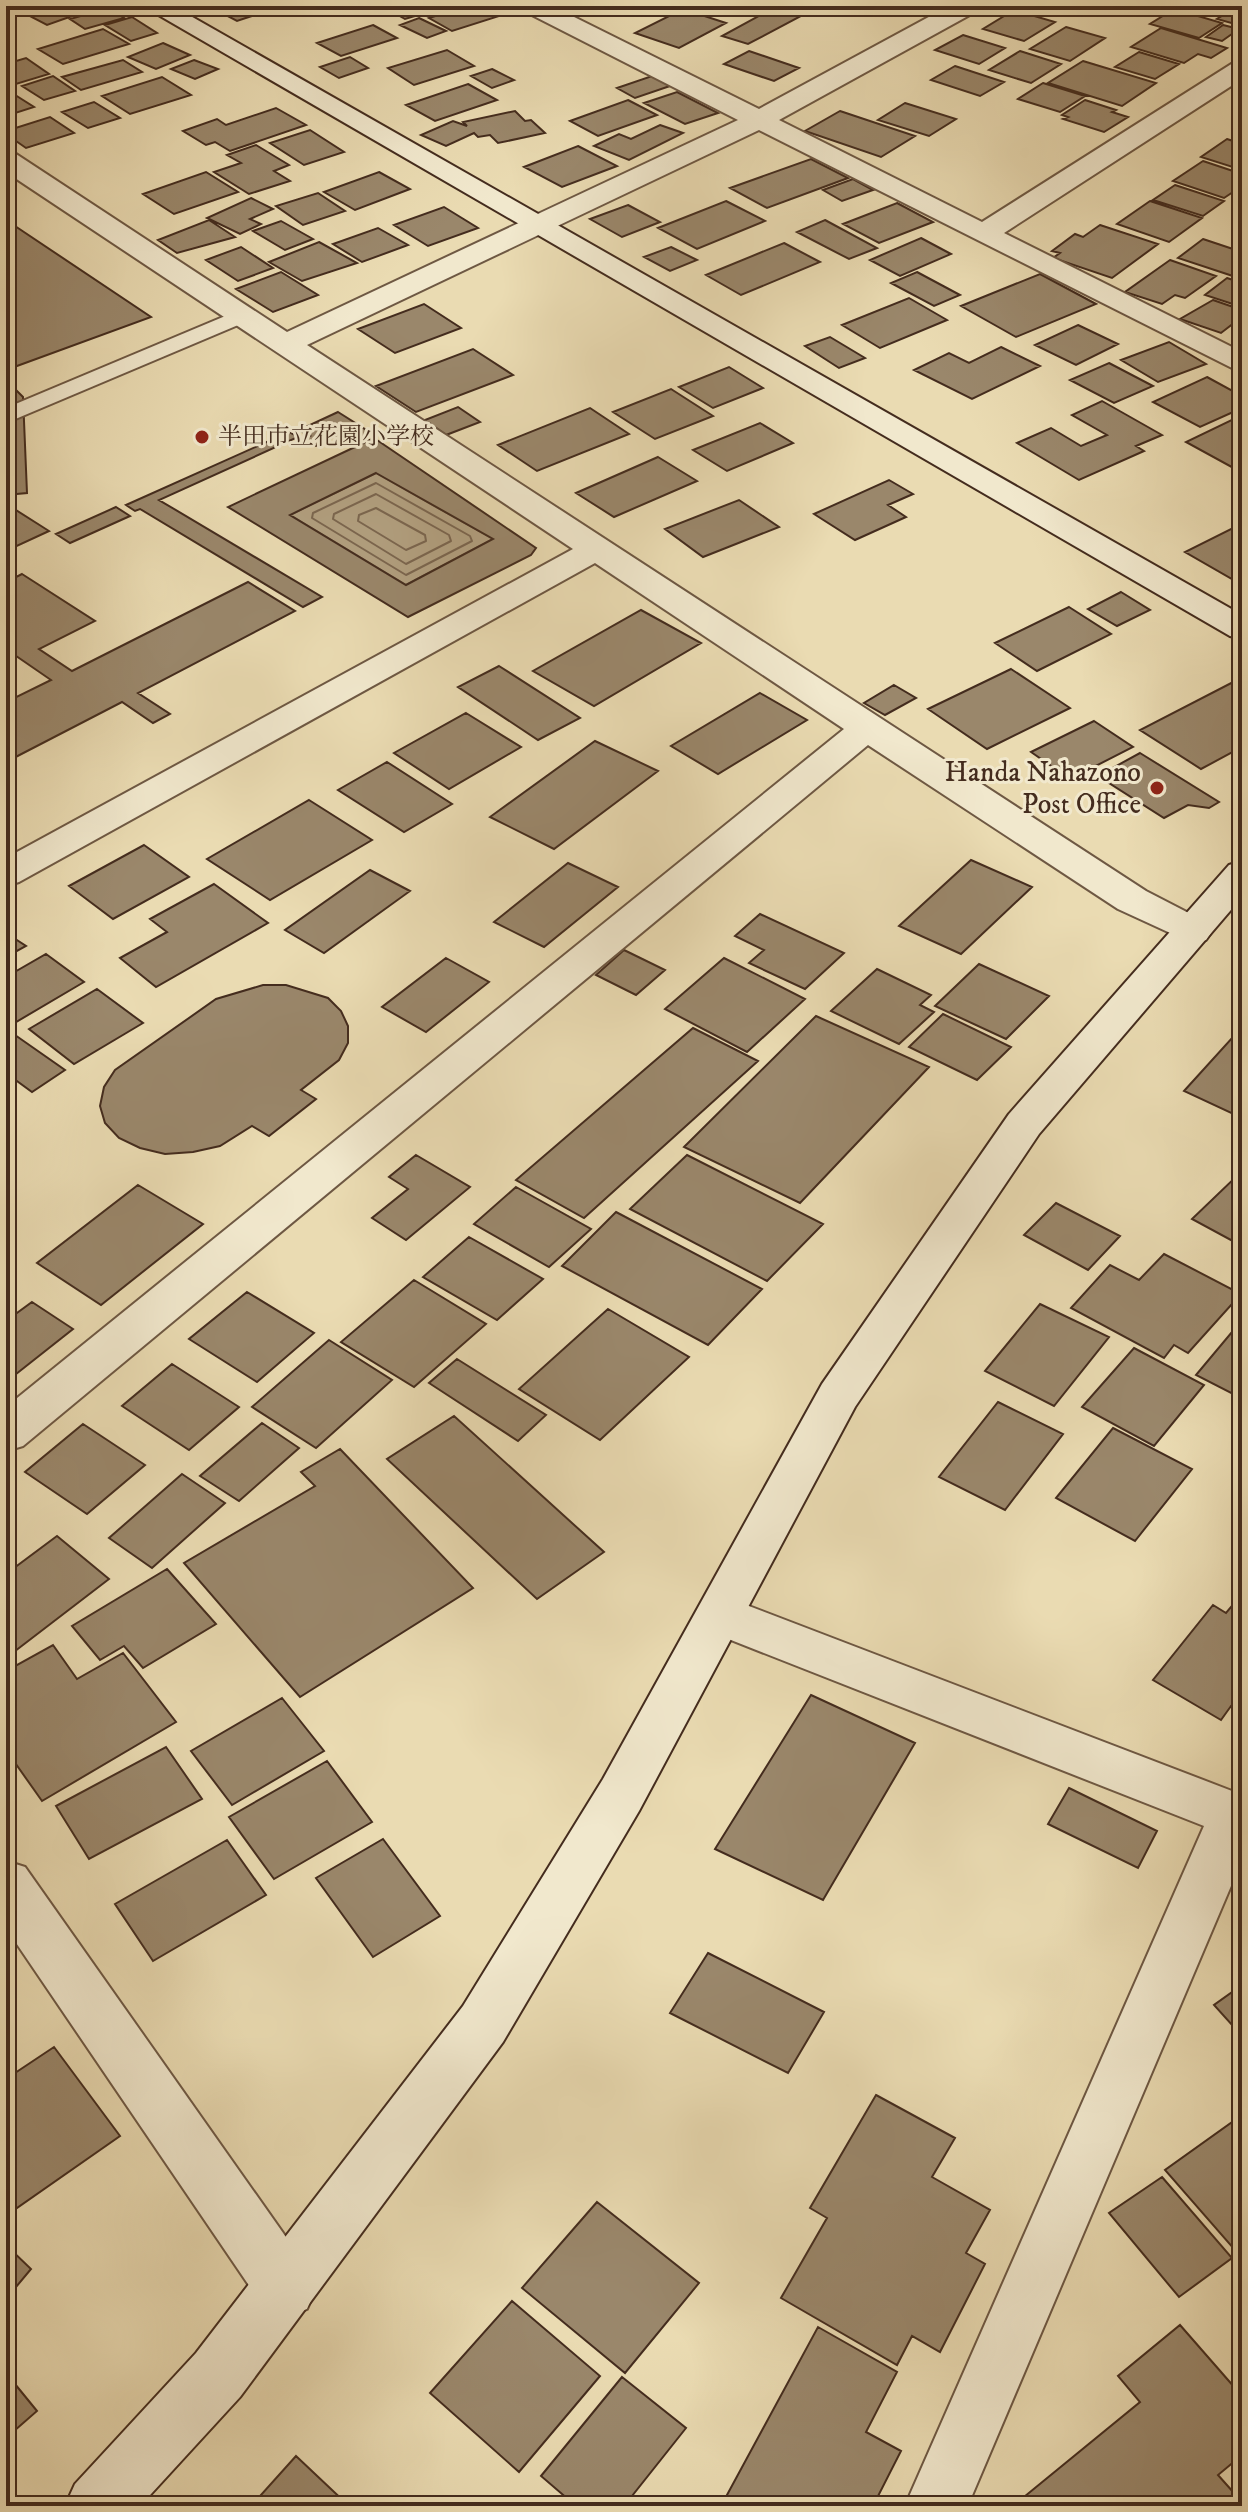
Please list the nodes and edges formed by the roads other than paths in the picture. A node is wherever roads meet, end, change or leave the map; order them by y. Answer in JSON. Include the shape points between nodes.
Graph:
{"nodes":[{"id":1,"x":155,"y":6,"type":"edge"},
{"id":2,"x":533,"y":6,"type":"edge"},
{"id":3,"x":968,"y":6,"type":"edge"},
{"id":4,"x":1242,"y":68,"type":"edge"},
{"id":5,"x":759,"y":120,"type":"junction"},
{"id":6,"x":6,"y":160,"type":"edge"},
{"id":7,"x":533,"y":226,"type":"junction"},
{"id":8,"x":984,"y":233,"type":"junction"},
{"id":9,"x":242,"y":315,"type":"junction"},
{"id":10,"x":286,"y":344,"type":"junction"},
{"id":11,"x":1239,"y":359,"type":"edge"},
{"id":12,"x":6,"y":416,"type":"edge"},
{"id":13,"x":595,"y":550,"type":"junction"},
{"id":14,"x":1242,"y":629,"type":"edge"},
{"id":15,"x":867,"y":728,"type":"junction"},
{"id":16,"x":1242,"y":873,"type":"edge"},
{"id":17,"x":6,"y":874,"type":"edge"},
{"id":18,"x":1192,"y":931,"type":"junction"},
{"id":19,"x":6,"y":1433,"type":"edge"},
{"id":20,"x":720,"y":1615,"type":"junction"},
{"id":21,"x":1239,"y":1812,"type":"edge"},
{"id":22,"x":6,"y":1884,"type":"edge"},
{"id":23,"x":286,"y":2288,"type":"junction"},
{"id":24,"x":97,"y":2506,"type":"edge"},
{"id":25,"x":943,"y":2506,"type":"edge"}],
"edges":[{"from":1,"to":7,"type":"street"},
{"from":2,"to":5,"type":"street","via":[[581,18]]},
{"from":3,"to":5,"type":"street"},
{"from":4,"to":8,"type":"street"},
{"from":5,"to":7,"type":"street"},
{"from":5,"to":8,"type":"street"},
{"from":6,"to":9,"type":"street"},
{"from":7,"to":10,"type":"street"},
{"from":7,"to":14,"type":"street"},
{"from":8,"to":11,"type":"street"},
{"from":9,"to":10,"type":"street"},
{"from":9,"to":12,"type":"lane"},
{"from":10,"to":13,"type":"street"},
{"from":13,"to":15,"type":"street"},
{"from":13,"to":17,"type":"street"},
{"from":15,"to":18,"type":"street","via":[[1132,900]]},
{"from":15,"to":19,"type":"street"},
{"from":16,"to":18,"type":"street"},
{"from":18,"to":20,"type":"street","via":[[1024,1124],[927,1262],[838,1396]]},
{"from":20,"to":21,"type":"street"},
{"from":20,"to":23,"type":"street","via":[[621,1795],[483,2024]]},
{"from":21,"to":25,"type":"street","via":[[939,2499]]},
{"from":22,"to":23,"type":"street"},
{"from":23,"to":24,"type":"street","via":[[218,2375]]}]}
